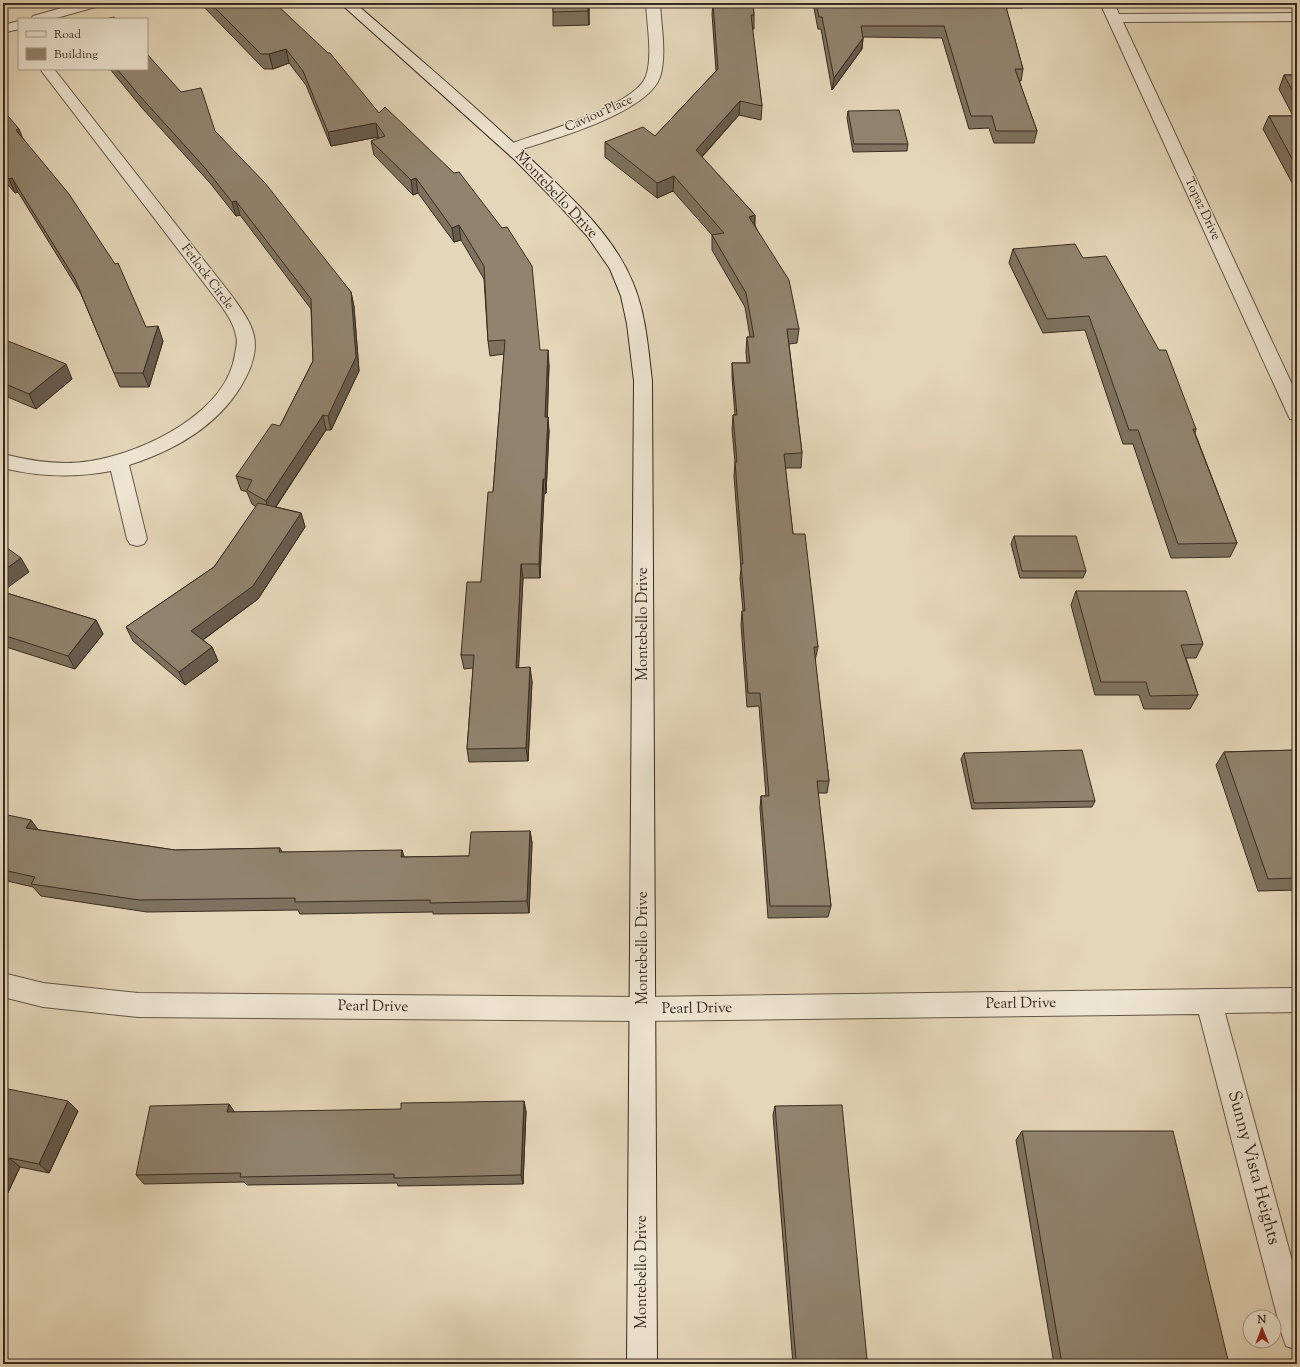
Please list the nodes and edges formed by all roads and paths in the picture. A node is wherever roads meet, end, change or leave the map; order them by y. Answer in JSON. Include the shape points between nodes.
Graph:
{"nodes":[{"id":1,"x":94,"y":3,"type":"edge"},
{"id":2,"x":347,"y":3,"type":"edge"},
{"id":3,"x":653,"y":3,"type":"edge"},
{"id":4,"x":1107,"y":3,"type":"edge"},
{"id":5,"x":42,"y":18,"type":"edge"},
{"id":6,"x":1114,"y":18,"type":"junction"},
{"id":7,"x":1297,"y":18,"type":"edge"},
{"id":8,"x":48,"y":70,"type":"edge"},
{"id":9,"x":511,"y":148,"type":"junction"},
{"id":10,"x":1297,"y":415,"type":"edge"},
{"id":11,"x":3,"y":461,"type":"edge"},
{"id":12,"x":120,"y":463,"type":"junction"},
{"id":13,"x":137,"y":539,"type":"dead end"},
{"id":14,"x":3,"y":985,"type":"edge"},
{"id":15,"x":1297,"y":1000,"type":"edge"},
{"id":16,"x":1209,"y":1002,"type":"junction"},
{"id":17,"x":643,"y":1009,"type":"junction"},
{"id":18,"x":1297,"y":1335,"type":"edge"},
{"id":19,"x":642,"y":1364,"type":"edge"}],
"edges":[{"from":1,"to":5,"type":"street"},
{"from":2,"to":9,"type":"street","name":"Montebello Drive"},
{"from":3,"to":9,"type":"street","name":"Caviou Place","via":[[655,60],[649,87],[638,97],[614,110]]},
{"from":4,"to":6,"type":"street","name":"Topaz Drive"},
{"from":6,"to":7,"type":"street"},
{"from":6,"to":10,"type":"street","name":"Topaz Drive"},
{"from":8,"to":12,"type":"street","name":"Fetlock Circle","via":[[226,300],[239,320],[246,340],[243,364],[233,386],[209,414],[182,434],[155,449]]},
{"from":9,"to":17,"type":"street","name":"Montebello Drive","via":[[583,220],[603,245],[618,269],[636,319],[643,381]]},
{"from":11,"to":12,"type":"street","name":"Fetlock Circle","via":[[58,470]]},
{"from":12,"to":13,"type":"street"},
{"from":14,"to":17,"type":"street","name":"Pearl Drive","via":[[43,995],[138,1005]]},
{"from":15,"to":16,"type":"street","name":"Pearl Drive"},
{"from":16,"to":17,"type":"street","name":"Pearl Drive"},
{"from":16,"to":18,"type":"street","name":"Sunny Vista Heights"},
{"from":17,"to":19,"type":"street","name":"Montebello Drive"}]}
